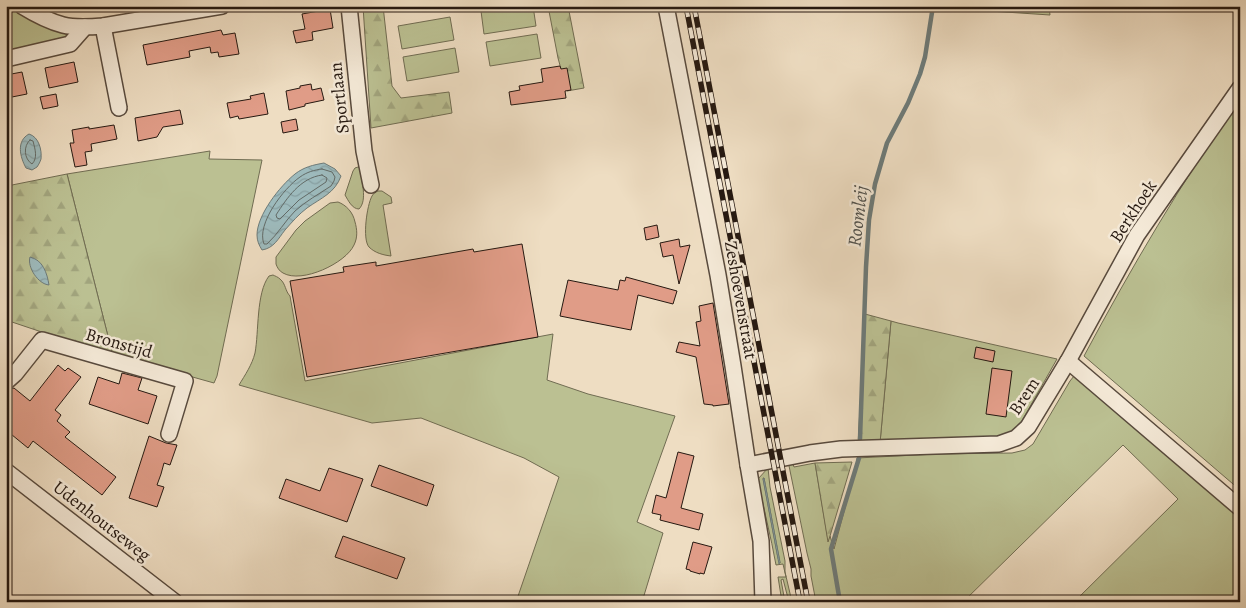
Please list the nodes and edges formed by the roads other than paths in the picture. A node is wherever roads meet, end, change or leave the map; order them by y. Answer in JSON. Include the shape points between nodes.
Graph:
{"nodes":[{"id":1,"x":22,"y":6,"type":"edge"},
{"id":2,"x":222,"y":6,"type":"edge"},
{"id":3,"x":349,"y":6,"type":"edge"},
{"id":4,"x":666,"y":6,"type":"edge"},
{"id":5,"x":147,"y":13,"type":"edge"},
{"id":6,"x":103,"y":26,"type":"junction"},
{"id":7,"x":85,"y":27,"type":"junction"},
{"id":8,"x":6,"y":58,"type":"edge"},
{"id":9,"x":1240,"y":88,"type":"edge"},
{"id":10,"x":119,"y":108,"type":"dead end"},
{"id":11,"x":371,"y":185,"type":"dead end"},
{"id":12,"x":1068,"y":361,"type":"junction"},
{"id":13,"x":6,"y":382,"type":"edge"},
{"id":14,"x":169,"y":434,"type":"dead end"},
{"id":15,"x":748,"y":465,"type":"junction"},
{"id":16,"x":6,"y":471,"type":"edge"},
{"id":17,"x":1240,"y":508,"type":"edge"},
{"id":18,"x":175,"y":602,"type":"edge"},
{"id":19,"x":763,"y":602,"type":"edge"}],
"edges":[{"from":1,"to":7,"type":"street","via":[[63,25]]},
{"from":2,"to":5,"type":"street"},
{"from":3,"to":11,"type":"street","name":"Sportlaan","via":[[364,151]]},
{"from":4,"to":15,"type":"street","name":"Zeshoevenstraat","via":[[718,275]]},
{"from":5,"to":6,"type":"street"},
{"from":6,"to":7,"type":"street"},
{"from":6,"to":10,"type":"street"},
{"from":7,"to":8,"type":"street","via":[[70,44]]},
{"from":9,"to":12,"type":"street","name":"Berkhoek","via":[[1137,235]]},
{"from":12,"to":15,"type":"street","name":"Brem","via":[[1028,427],[1016,438],[999,444],[841,449]]},
{"from":12,"to":17,"type":"street"},
{"from":13,"to":14,"type":"street","name":"Bronstijd","via":[[42,340],[185,381]]},
{"from":15,"to":19,"type":"street","name":"Zeshoevenstraat","via":[[761,541]]},
{"from":16,"to":18,"type":"street","name":"Udenhoutseweg"}]}
